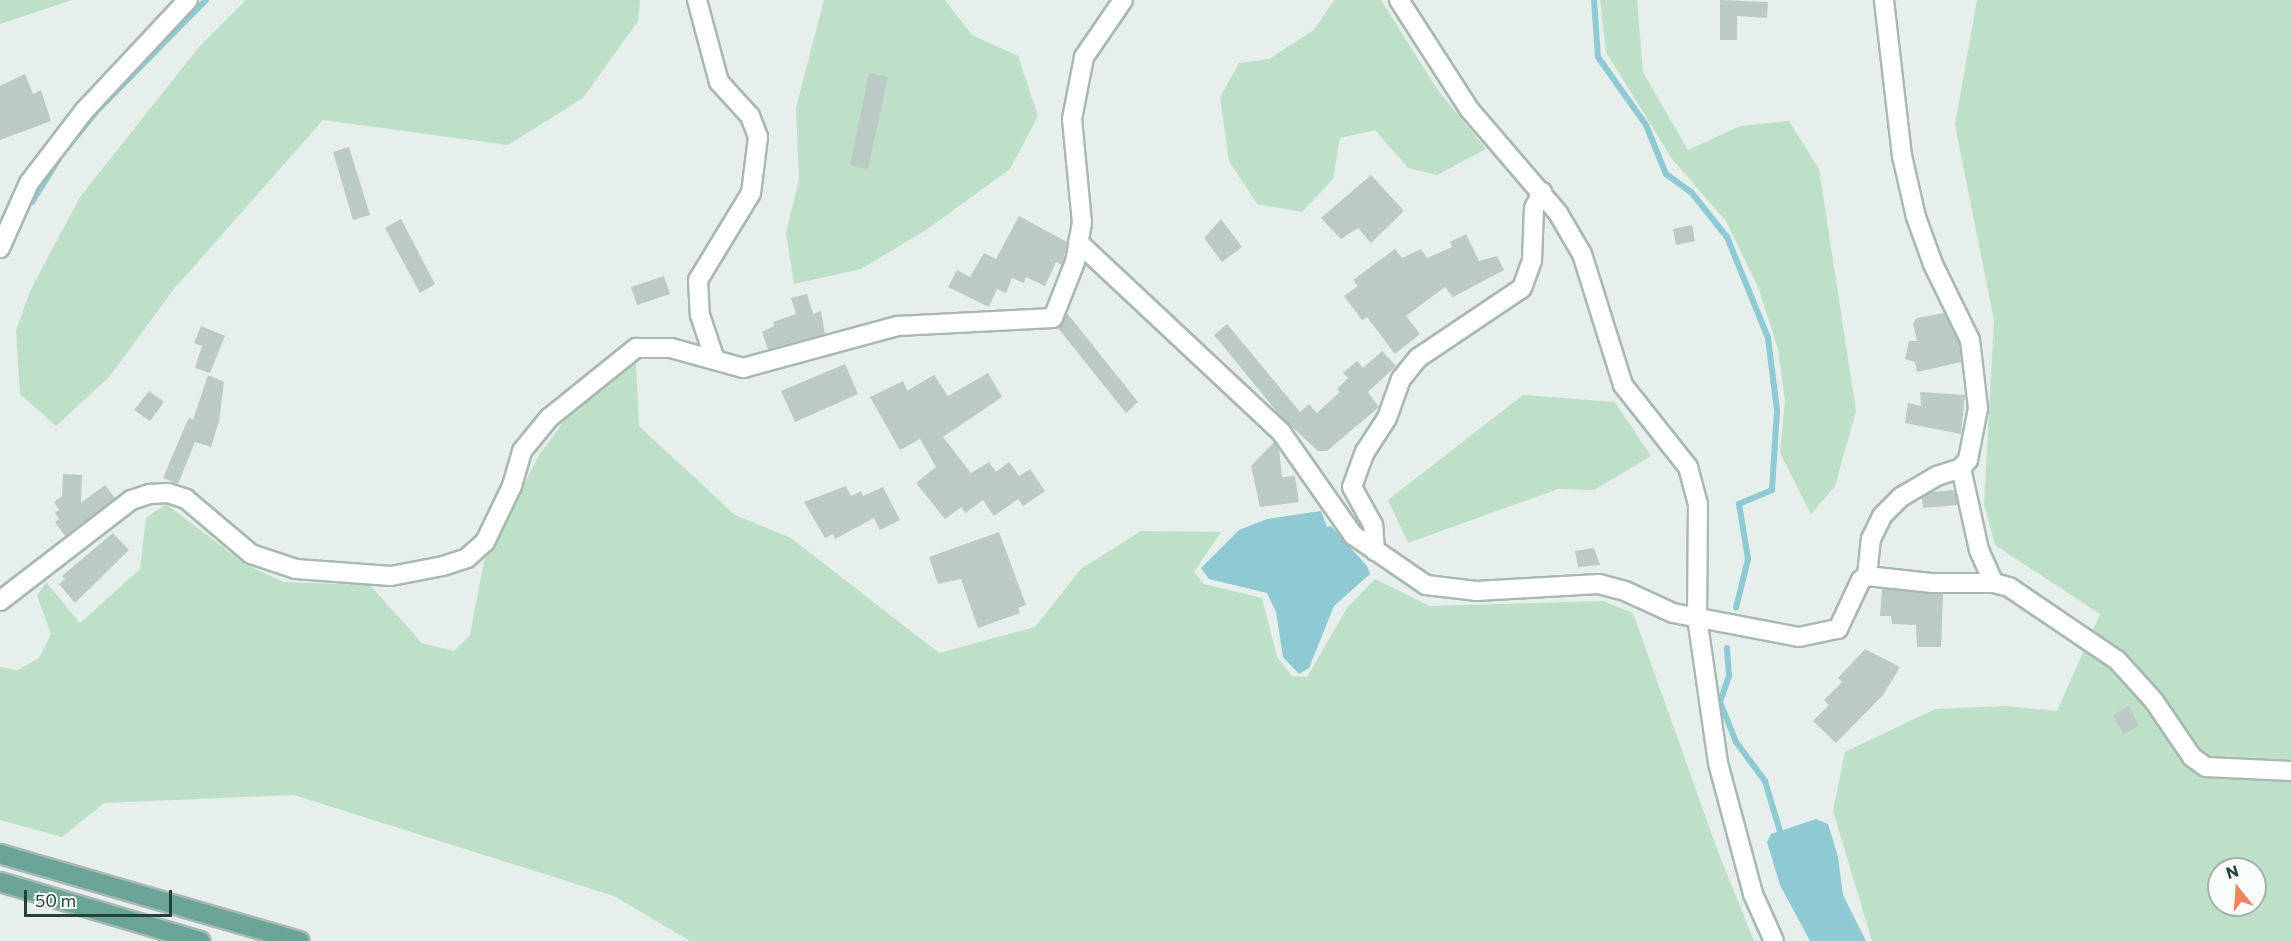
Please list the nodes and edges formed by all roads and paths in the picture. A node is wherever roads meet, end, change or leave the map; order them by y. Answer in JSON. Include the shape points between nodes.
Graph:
{"nodes":[{"id":1,"x":188,"y":0,"type":"edge"},
{"id":2,"x":697,"y":0,"type":"edge"},
{"id":3,"x":1123,"y":0,"type":"edge"},
{"id":4,"x":1399,"y":0,"type":"edge"},
{"id":5,"x":1884,"y":0,"type":"edge"},
{"id":6,"x":1542,"y":192,"type":"junction"},
{"id":7,"x":1078,"y":242,"type":"junction"},
{"id":8,"x":0,"y":248,"type":"edge"},
{"id":9,"x":715,"y":360,"type":"junction"},
{"id":10,"x":1961,"y":468,"type":"junction"},
{"id":11,"x":1375,"y":551,"type":"junction"},
{"id":12,"x":1867,"y":576,"type":"junction"},
{"id":13,"x":1994,"y":583,"type":"junction"},
{"id":14,"x":0,"y":601,"type":"edge"},
{"id":15,"x":1697,"y":616,"type":"junction"},
{"id":16,"x":2291,"y":771,"type":"edge"},
{"id":17,"x":0,"y":854,"type":"edge"},
{"id":18,"x":0,"y":882,"type":"edge"},
{"id":19,"x":201,"y":941,"type":"edge"},
{"id":20,"x":300,"y":941,"type":"edge"},
{"id":21,"x":1774,"y":941,"type":"edge"}],
"edges":[{"from":1,"to":8,"type":"street","via":[[84,111],[36,174]]},
{"from":2,"to":9,"type":"street","via":[[719,82],[750,116],[758,137],[751,193],[698,280],[700,315]]},
{"from":3,"to":7,"type":"street","via":[[1084,57],[1072,119],[1082,223]]},
{"from":4,"to":6,"type":"street","via":[[1469,108]]},
{"from":5,"to":10,"type":"street","via":[[1902,156],[1916,217],[1970,340],[1976,367],[1978,408],[1968,460]]},
{"from":6,"to":11,"type":"street","via":[[1534,208],[1532,260],[1521,288],[1418,358],[1401,379],[1387,418],[1365,452],[1352,488],[1373,525]]},
{"from":6,"to":15,"type":"street","via":[[1582,254],[1623,386],[1688,467],[1698,504]]},
{"from":7,"to":9,"type":"street","via":[[1075,262],[1053,318],[898,326],[743,368]]},
{"from":7,"to":11,"type":"street","via":[[1281,432],[1353,535]]},
{"from":9,"to":14,"type":"street","via":[[670,348],[636,348],[549,418],[522,451],[499,517],[485,542],[466,558],[391,576],[314,572],[251,554],[186,499],[168,493],[150,494],[131,500]]},
{"from":10,"to":12,"type":"street","via":[[1901,497],[1882,516],[1871,539]]},
{"from":10,"to":13,"type":"street","via":[[1979,550]]},
{"from":11,"to":15,"type":"street","via":[[1426,585],[1476,591],[1599,584],[1673,613]]},
{"from":12,"to":13,"type":"street","via":[[1931,583]]},
{"from":12,"to":15,"type":"street","via":[[1861,580],[1838,629],[1815,636],[1799,637]]},
{"from":13,"to":16,"type":"street","via":[[2009,587],[2117,660],[2154,701],[2192,757],[2206,767]]},
{"from":15,"to":21,"type":"street","via":[[1702,672],[1731,822],[1753,894]]},
{"from":17,"to":20,"type":"main road"},
{"from":18,"to":19,"type":"main road"}]}
